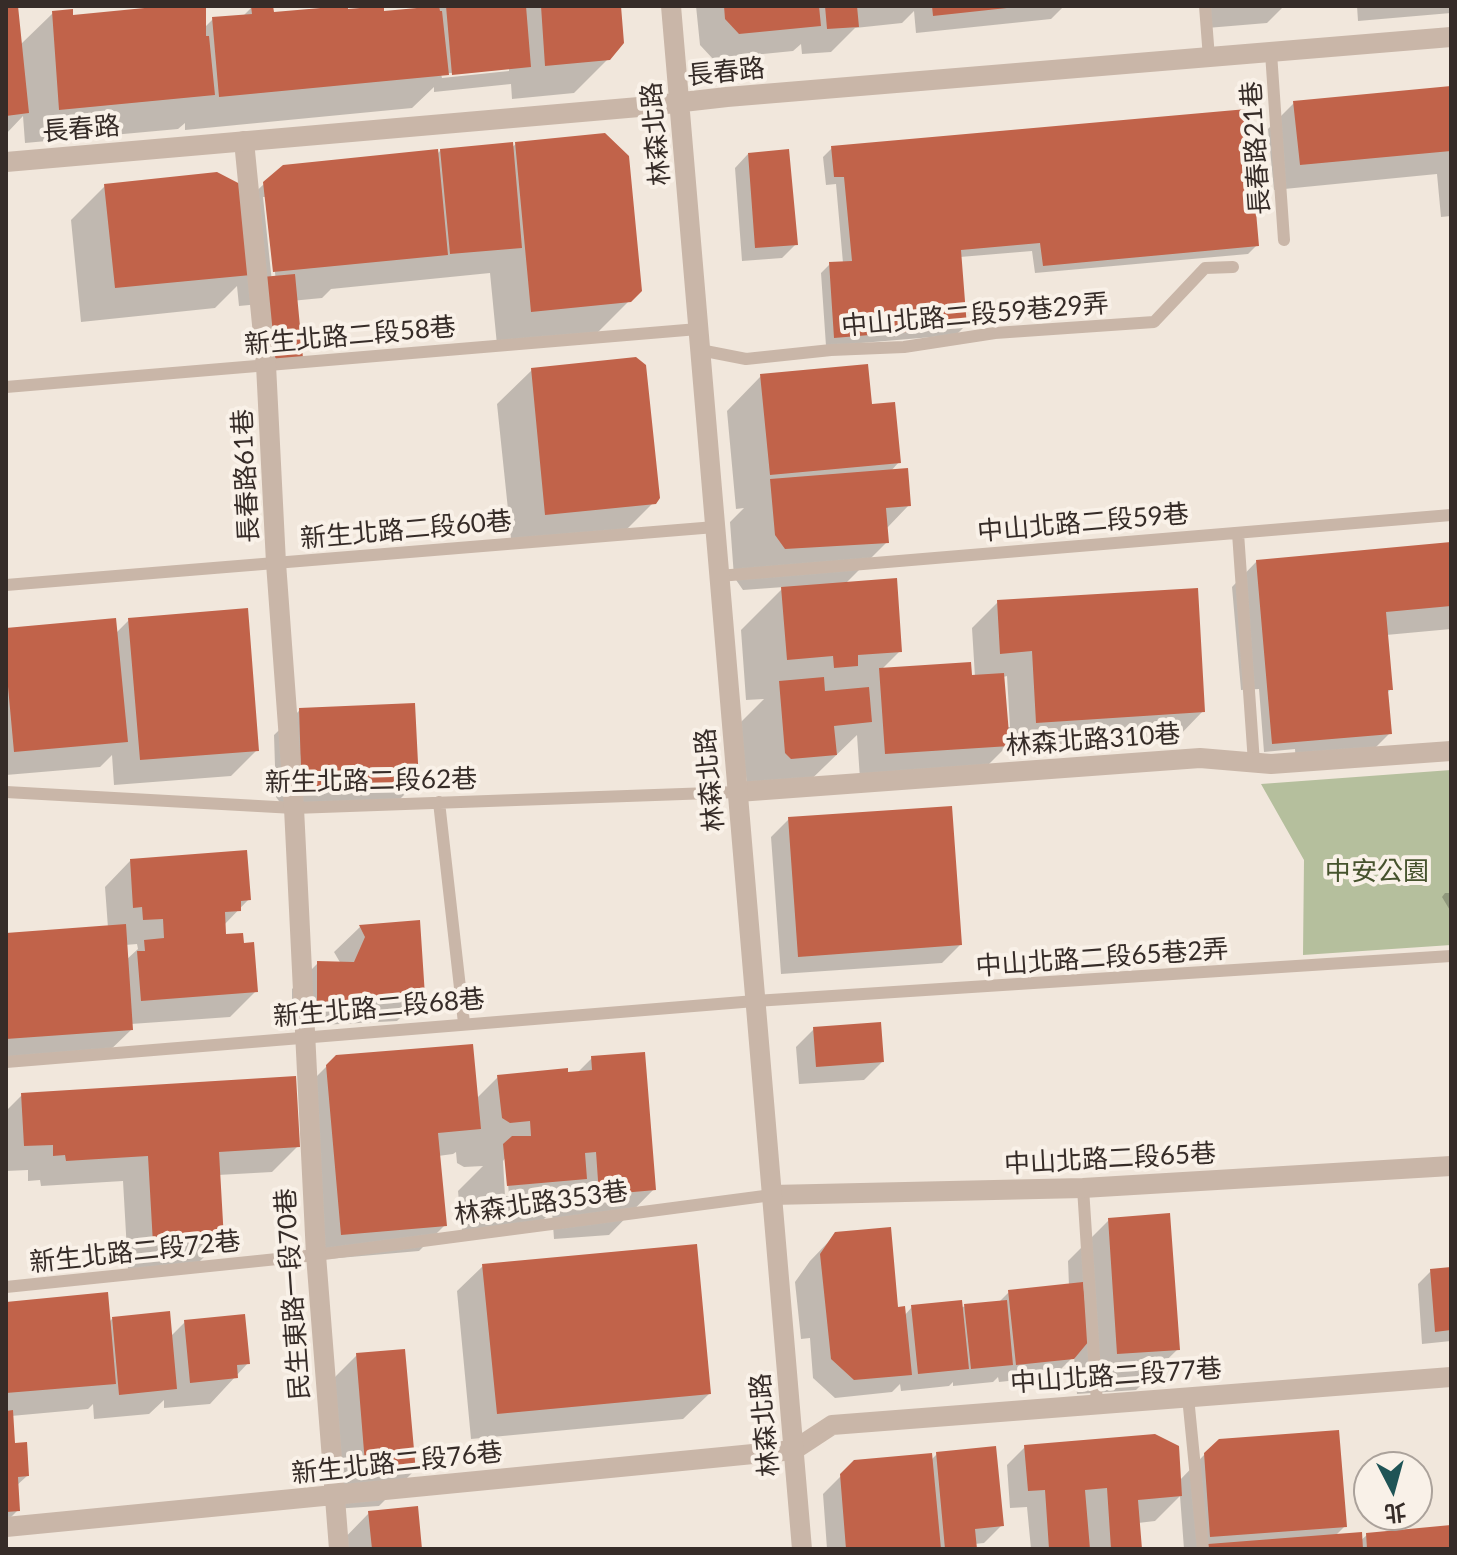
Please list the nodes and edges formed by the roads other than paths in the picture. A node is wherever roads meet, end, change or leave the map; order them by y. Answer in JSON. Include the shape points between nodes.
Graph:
{"nodes":[{"id":1,"x":671,"y":6,"type":"edge"},
{"id":2,"x":1205,"y":6,"type":"edge"},
{"id":3,"x":1451,"y":37,"type":"edge"},
{"id":4,"x":1271,"y":53,"type":"junction"},
{"id":5,"x":1209,"y":58,"type":"junction"},
{"id":6,"x":679,"y":104,"type":"junction"},
{"id":7,"x":244,"y":141,"type":"junction"},
{"id":8,"x":6,"y":162,"type":"edge"},
{"id":9,"x":1284,"y":240,"type":"dead end"},
{"id":10,"x":1233,"y":267,"type":"dead end"},
{"id":11,"x":699,"y":339,"type":"junction"},
{"id":12,"x":266,"y":365,"type":"junction"},
{"id":13,"x":6,"y":387,"type":"edge"},
{"id":14,"x":1451,"y":515,"type":"edge"},
{"id":15,"x":715,"y":527,"type":"junction"},
{"id":16,"x":1238,"y":533,"type":"junction"},
{"id":17,"x":276,"y":563,"type":"junction"},
{"id":18,"x":719,"y":576,"type":"junction"},
{"id":19,"x":6,"y":585,"type":"edge"},
{"id":20,"x":1451,"y":751,"type":"edge"},
{"id":21,"x":1254,"y":763,"type":"junction"},
{"id":22,"x":6,"y":792,"type":"edge"},
{"id":23,"x":738,"y":792,"type":"junction"},
{"id":24,"x":439,"y":802,"type":"junction"},
{"id":25,"x":294,"y":808,"type":"junction"},
{"id":26,"x":1451,"y":956,"type":"edge"},
{"id":27,"x":755,"y":1001,"type":"junction"},
{"id":28,"x":464,"y":1023,"type":"junction"},
{"id":29,"x":305,"y":1036,"type":"junction"},
{"id":30,"x":6,"y":1062,"type":"edge"},
{"id":31,"x":1451,"y":1166,"type":"edge"},
{"id":32,"x":1083,"y":1188,"type":"junction"},
{"id":33,"x":772,"y":1195,"type":"junction"},
{"id":34,"x":316,"y":1255,"type":"junction"},
{"id":35,"x":6,"y":1287,"type":"edge"},
{"id":36,"x":1451,"y":1377,"type":"edge"},
{"id":37,"x":1188,"y":1397,"type":"junction"},
{"id":38,"x":1097,"y":1403,"type":"junction"},
{"id":39,"x":794,"y":1450,"type":"junction"},
{"id":40,"x":334,"y":1495,"type":"junction"},
{"id":41,"x":6,"y":1527,"type":"edge"},
{"id":42,"x":339,"y":1549,"type":"edge"},
{"id":43,"x":802,"y":1549,"type":"edge"},
{"id":44,"x":1203,"y":1549,"type":"edge"}],
"edges":[{"from":1,"to":6,"type":"street","name":"林森北路"},
{"from":2,"to":5,"type":"lane"},
{"from":3,"to":4,"type":"street","name":"長春路"},
{"from":4,"to":5,"type":"street","name":"長春路"},
{"from":4,"to":9,"type":"lane","name":"長春路21巷"},
{"from":5,"to":6,"type":"street","name":"長春路"},
{"from":6,"to":7,"type":"street","name":"長春路"},
{"from":6,"to":11,"type":"street","name":"林森北路"},
{"from":7,"to":8,"type":"street","name":"長春路"},
{"from":7,"to":12,"type":"street","name":"長春路61巷"},
{"from":10,"to":11,"type":"lane","name":"中山北路二段59巷29弄","via":[[1205,268],[1154,322],[746,359]]},
{"from":11,"to":12,"type":"lane","name":"新生北路二段58巷"},
{"from":11,"to":15,"type":"street","name":"林森北路"},
{"from":12,"to":13,"type":"lane","name":"新生北路二段58巷"},
{"from":12,"to":17,"type":"street","name":"長春路61巷"},
{"from":14,"to":16,"type":"lane","name":"中山北路二段59巷"},
{"from":15,"to":17,"type":"lane","name":"新生北路二段60巷"},
{"from":15,"to":18,"type":"street","name":"林森北路"},
{"from":16,"to":18,"type":"lane","name":"中山北路二段59巷"},
{"from":16,"to":21,"type":"lane"},
{"from":17,"to":19,"type":"lane","name":"新生北路二段60巷"},
{"from":17,"to":25,"type":"street","name":"長春路61巷"},
{"from":18,"to":23,"type":"street","name":"林森北路"},
{"from":20,"to":21,"type":"street","name":"林森北路310巷"},
{"from":21,"to":23,"type":"street","name":"林森北路310巷","via":[[1200,758]]},
{"from":22,"to":25,"type":"lane","name":"新生北路二段62巷"},
{"from":23,"to":24,"type":"lane","name":"新生北路二段62巷"},
{"from":23,"to":27,"type":"street","name":"林森北路"},
{"from":24,"to":25,"type":"lane","name":"新生北路二段62巷"},
{"from":24,"to":28,"type":"lane"},
{"from":25,"to":29,"type":"street","name":"長春路61巷"},
{"from":26,"to":27,"type":"lane","name":"中山北路二段65巷2弄"},
{"from":27,"to":28,"type":"lane","name":"新生北路二段68巷"},
{"from":27,"to":33,"type":"street","name":"林森北路"},
{"from":28,"to":29,"type":"lane","name":"新生北路二段68巷"},
{"from":29,"to":30,"type":"lane","name":"新生北路二段68巷"},
{"from":29,"to":34,"type":"street","name":"民生東路一段70巷"},
{"from":31,"to":32,"type":"street","name":"中山北路二段65巷"},
{"from":32,"to":33,"type":"street","name":"中山北路二段65巷"},
{"from":32,"to":38,"type":"lane"},
{"from":33,"to":34,"type":"lane","name":"林森北路353巷"},
{"from":33,"to":39,"type":"street","name":"林森北路"},
{"from":34,"to":35,"type":"lane","name":"新生北路二段72巷"},
{"from":34,"to":40,"type":"street","name":"民生東路一段70巷"},
{"from":36,"to":37,"type":"street","name":"中山北路二段77巷"},
{"from":37,"to":38,"type":"street","name":"中山北路二段77巷"},
{"from":37,"to":44,"type":"lane"},
{"from":38,"to":39,"type":"street","name":"中山北路二段77巷","via":[[832,1425]]},
{"from":39,"to":40,"type":"street","name":"新生北路二段76巷"},
{"from":39,"to":43,"type":"street","name":"林森北路"},
{"from":40,"to":41,"type":"street","name":"新生北路二段76巷"},
{"from":40,"to":42,"type":"street","name":"民生東路一段70巷"}]}
